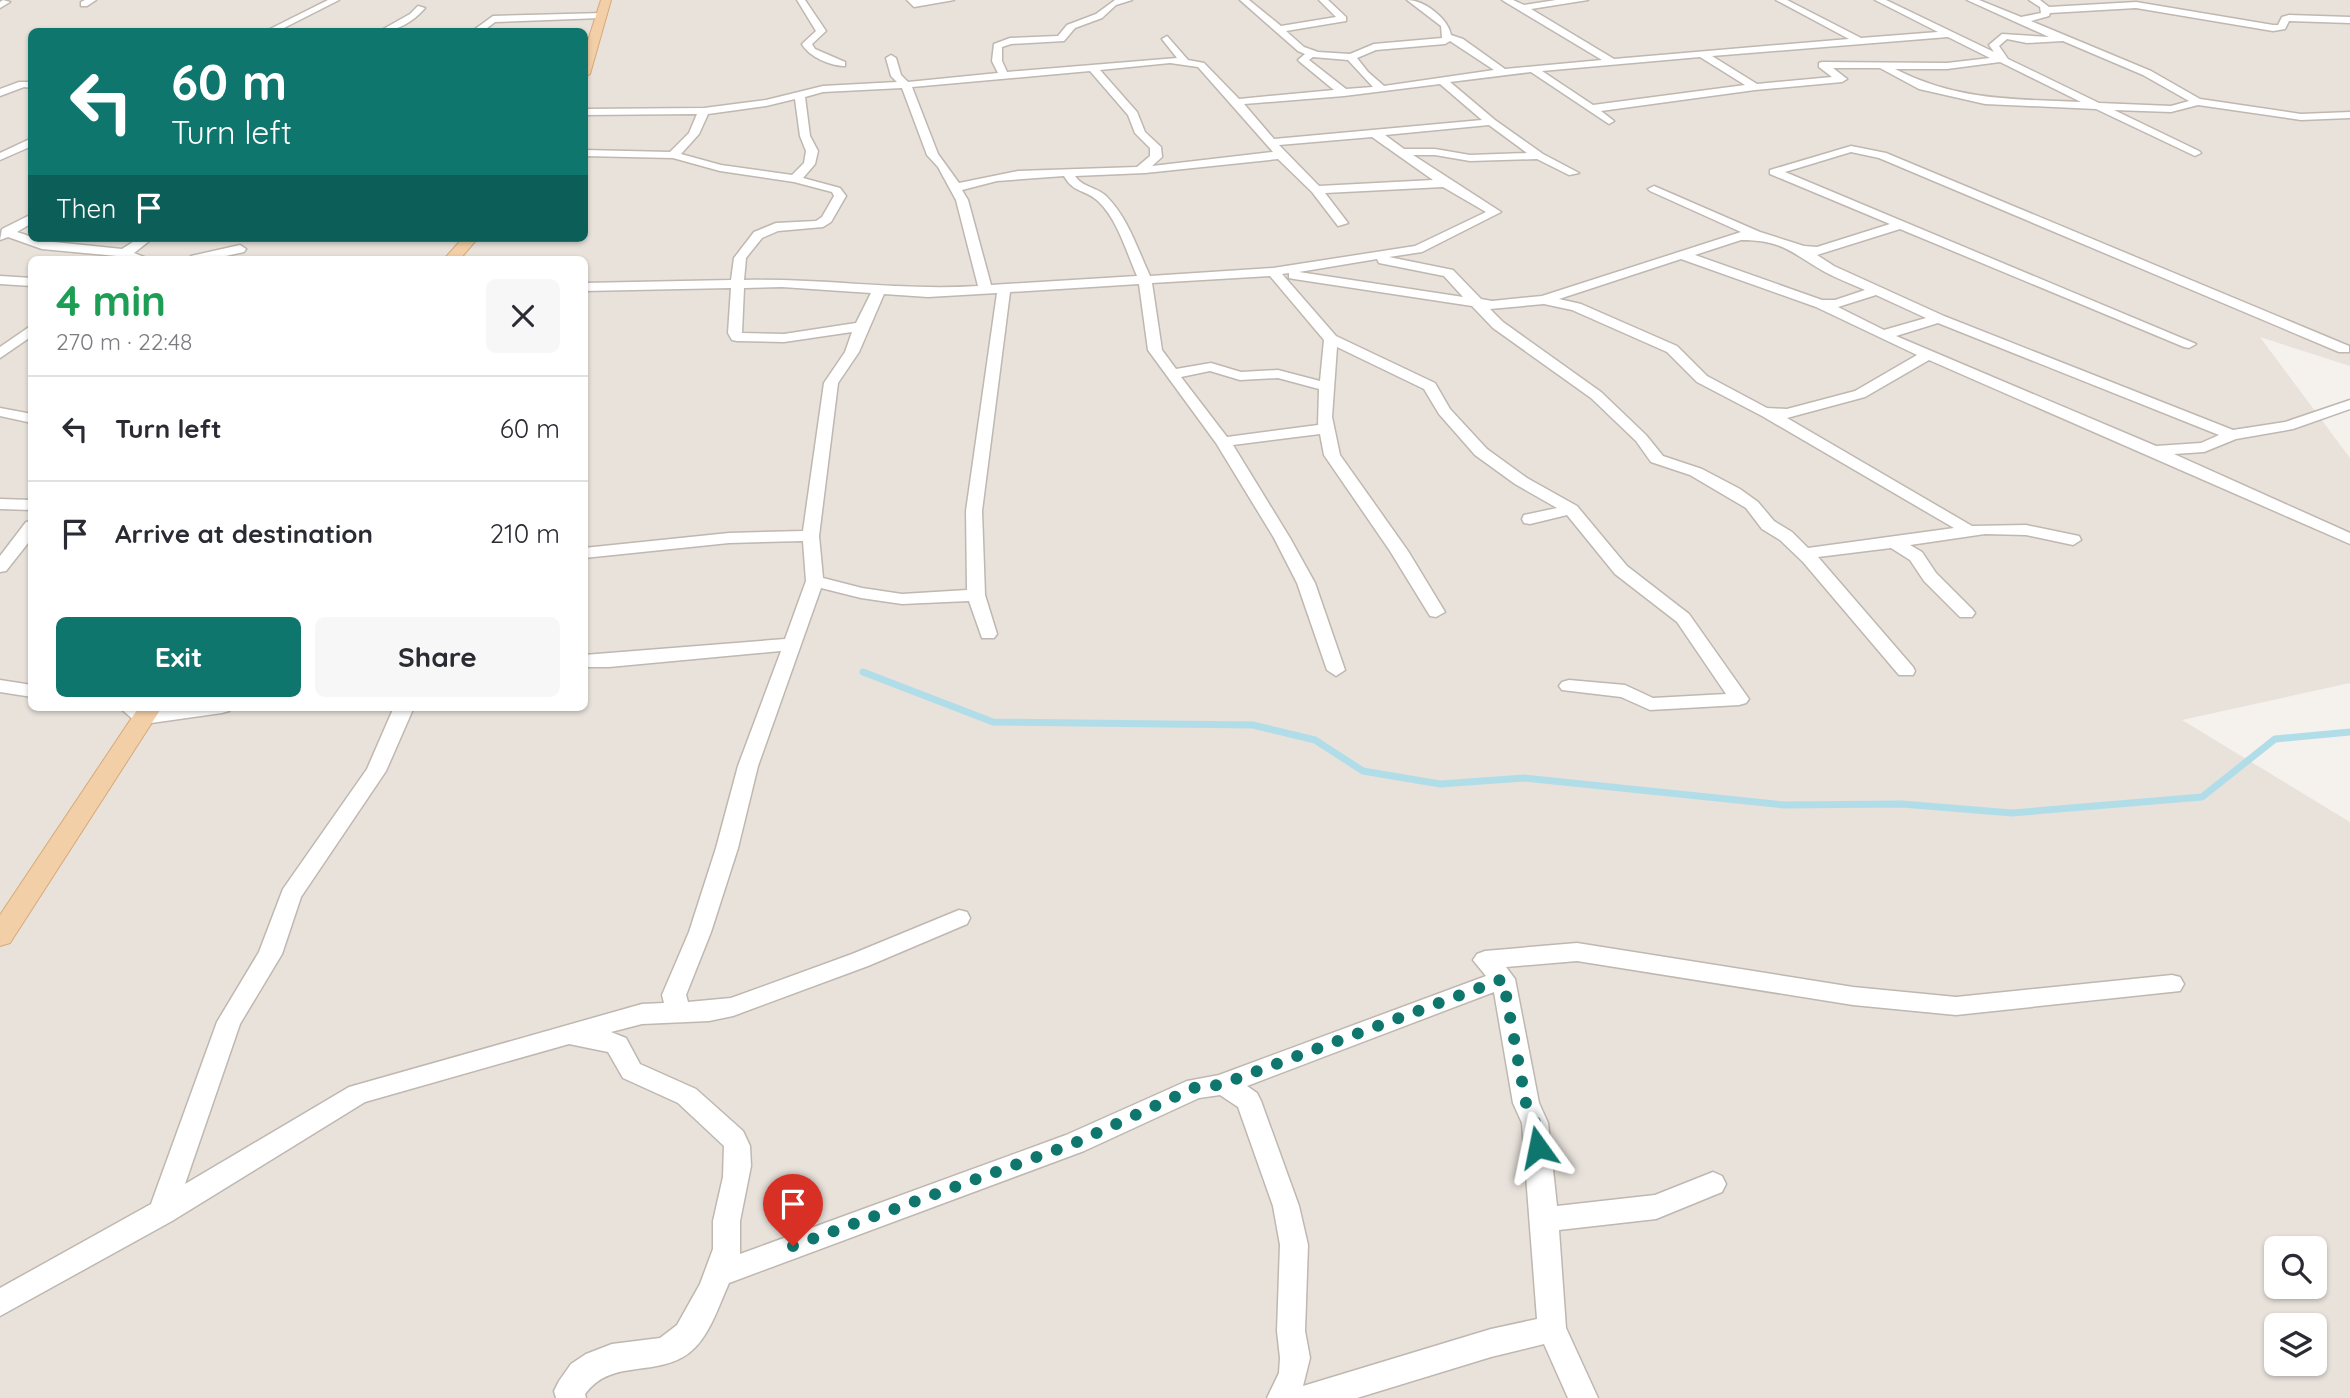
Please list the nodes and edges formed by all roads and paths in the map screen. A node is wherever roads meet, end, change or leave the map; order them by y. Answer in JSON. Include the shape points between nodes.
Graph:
{"nodes":[{"id":1,"x":335,"y":0,"type":"edge"},
{"id":2,"x":606,"y":0,"type":"edge"},
{"id":3,"x":801,"y":0,"type":"edge"},
{"id":4,"x":911,"y":0,"type":"edge"},
{"id":5,"x":950,"y":0,"type":"edge"},
{"id":6,"x":1128,"y":0,"type":"edge"},
{"id":7,"x":1244,"y":0,"type":"edge"},
{"id":8,"x":1323,"y":0,"type":"edge"},
{"id":9,"x":1411,"y":0,"type":"edge"},
{"id":10,"x":1506,"y":0,"type":"edge"},
{"id":11,"x":1584,"y":0,"type":"edge"},
{"id":12,"x":1780,"y":0,"type":"edge"},
{"id":13,"x":1879,"y":0,"type":"edge"},
{"id":14,"x":1971,"y":0,"type":"edge"},
{"id":15,"x":2033,"y":0,"type":"edge"},
{"id":16,"x":421,"y":8,"type":"dead end"},
{"id":17,"x":1526,"y":9,"type":"junction"},
{"id":18,"x":2047,"y":10,"type":"junction"},
{"id":19,"x":601,"y":15,"type":"junction"},
{"id":20,"x":2350,"y":20,"type":"edge"},
{"id":21,"x":276,"y":28,"type":"edge"},
{"id":22,"x":390,"y":28,"type":"edge"},
{"id":23,"x":481,"y":28,"type":"edge"},
{"id":24,"x":1279,"y":29,"type":"junction"},
{"id":25,"x":1949,"y":34,"type":"junction"},
{"id":26,"x":1447,"y":37,"type":"junction"},
{"id":27,"x":2061,"y":38,"type":"junction"},
{"id":28,"x":1167,"y":39,"type":"dead end"},
{"id":29,"x":1860,"y":42,"type":"junction"},
{"id":30,"x":1311,"y":54,"type":"junction"},
{"id":31,"x":1702,"y":54,"type":"junction"},
{"id":32,"x":1352,"y":57,"type":"junction"},
{"id":33,"x":891,"y":58,"type":"dead end"},
{"id":34,"x":2003,"y":59,"type":"junction"},
{"id":35,"x":1182,"y":60,"type":"junction"},
{"id":36,"x":588,"y":62,"type":"edge"},
{"id":37,"x":1614,"y":63,"type":"junction"},
{"id":38,"x":842,"y":64,"type":"dead end"},
{"id":39,"x":1880,"y":65,"type":"junction"},
{"id":40,"x":1093,"y":68,"type":"junction"},
{"id":41,"x":1535,"y":71,"type":"junction"},
{"id":42,"x":1503,"y":72,"type":"junction"},
{"id":43,"x":1003,"y":74,"type":"junction"},
{"id":44,"x":1440,"y":79,"type":"junction"},
{"id":45,"x":28,"y":85,"type":"edge"},
{"id":46,"x":906,"y":85,"type":"junction"},
{"id":47,"x":1755,"y":87,"type":"junction"},
{"id":48,"x":1382,"y":89,"type":"junction"},
{"id":49,"x":0,"y":93,"type":"edge"},
{"id":50,"x":799,"y":93,"type":"junction"},
{"id":51,"x":1344,"y":93,"type":"junction"},
{"id":52,"x":1236,"y":102,"type":"junction"},
{"id":53,"x":2198,"y":102,"type":"junction"},
{"id":54,"x":1590,"y":108,"type":"junction"},
{"id":55,"x":2103,"y":108,"type":"junction"},
{"id":56,"x":704,"y":111,"type":"junction"},
{"id":57,"x":588,"y":112,"type":"edge"},
{"id":58,"x":2350,"y":115,"type":"edge"},
{"id":59,"x":1609,"y":121,"type":"dead end"},
{"id":60,"x":1491,"y":122,"type":"junction"},
{"id":61,"x":1373,"y":132,"type":"junction"},
{"id":62,"x":28,"y":143,"type":"edge"},
{"id":63,"x":1270,"y":143,"type":"junction"},
{"id":64,"x":1402,"y":152,"type":"junction"},
{"id":65,"x":588,"y":153,"type":"edge"},
{"id":66,"x":2194,"y":153,"type":"dead end"},
{"id":67,"x":673,"y":155,"type":"junction"},
{"id":68,"x":1281,"y":155,"type":"junction"},
{"id":69,"x":1539,"y":156,"type":"junction"},
{"id":70,"x":0,"y":157,"type":"edge"},
{"id":71,"x":1141,"y":169,"type":"junction"},
{"id":72,"x":1067,"y":171,"type":"junction"},
{"id":73,"x":1573,"y":173,"type":"dead end"},
{"id":74,"x":795,"y":179,"type":"junction"},
{"id":75,"x":1445,"y":183,"type":"junction"},
{"id":76,"x":956,"y":188,"type":"junction"},
{"id":77,"x":1654,"y":189,"type":"dead end"},
{"id":78,"x":1316,"y":190,"type":"junction"},
{"id":79,"x":28,"y":220,"type":"edge"},
{"id":80,"x":1342,"y":223,"type":"dead end"},
{"id":81,"x":1903,"y":224,"type":"junction"},
{"id":82,"x":3,"y":234,"type":"edge"},
{"id":83,"x":1755,"y":235,"type":"junction"},
{"id":84,"x":28,"y":241,"type":"edge"},
{"id":85,"x":31,"y":242,"type":"edge"},
{"id":86,"x":143,"y":242,"type":"edge"},
{"id":87,"x":247,"y":242,"type":"edge"},
{"id":88,"x":467,"y":242,"type":"edge"},
{"id":89,"x":1418,"y":248,"type":"junction"},
{"id":90,"x":240,"y":249,"type":"junction"},
{"id":91,"x":1802,"y":250,"type":"junction"},
{"id":92,"x":123,"y":256,"type":"edge"},
{"id":93,"x":131,"y":256,"type":"edge"},
{"id":94,"x":208,"y":256,"type":"edge"},
{"id":95,"x":233,"y":256,"type":"edge"},
{"id":96,"x":455,"y":256,"type":"edge"},
{"id":97,"x":1696,"y":256,"type":"junction"},
{"id":98,"x":1369,"y":257,"type":"junction"},
{"id":99,"x":1829,"y":269,"type":"junction"},
{"id":100,"x":1273,"y":272,"type":"junction"},
{"id":101,"x":1448,"y":273,"type":"junction"},
{"id":102,"x":0,"y":280,"type":"edge"},
{"id":103,"x":1145,"y":280,"type":"junction"},
{"id":104,"x":28,"y":282,"type":"edge"},
{"id":105,"x":737,"y":285,"type":"junction"},
{"id":106,"x":985,"y":288,"type":"junction"},
{"id":107,"x":1004,"y":288,"type":"junction"},
{"id":108,"x":879,"y":290,"type":"junction"},
{"id":109,"x":1880,"y":290,"type":"junction"},
{"id":110,"x":588,"y":291,"type":"edge"},
{"id":111,"x":1544,"y":300,"type":"junction"},
{"id":112,"x":1829,"y":304,"type":"junction"},
{"id":113,"x":1483,"y":305,"type":"junction"},
{"id":114,"x":1939,"y":318,"type":"junction"},
{"id":115,"x":861,"y":326,"type":"junction"},
{"id":116,"x":28,"y":332,"type":"edge"},
{"id":117,"x":1883,"y":335,"type":"junction"},
{"id":118,"x":1331,"y":338,"type":"junction"},
{"id":119,"x":2189,"y":344,"type":"dead end"},
{"id":120,"x":2344,"y":349,"type":"dead end"},
{"id":121,"x":0,"y":354,"type":"edge"},
{"id":122,"x":1928,"y":354,"type":"junction"},
{"id":123,"x":1172,"y":373,"type":"junction"},
{"id":124,"x":1328,"y":387,"type":"junction"},
{"id":125,"x":2350,"y":404,"type":"edge"},
{"id":126,"x":1,"y":412,"type":"edge"},
{"id":127,"x":1764,"y":412,"type":"junction"},
{"id":128,"x":28,"y":418,"type":"edge"},
{"id":129,"x":1326,"y":428,"type":"junction"},
{"id":130,"x":2232,"y":435,"type":"junction"},
{"id":131,"x":1223,"y":442,"type":"junction"},
{"id":132,"x":2153,"y":450,"type":"junction"},
{"id":133,"x":0,"y":504,"type":"edge"},
{"id":134,"x":28,"y":506,"type":"edge"},
{"id":135,"x":1571,"y":509,"type":"junction"},
{"id":136,"x":1530,"y":519,"type":"dead end"},
{"id":137,"x":28,"y":531,"type":"edge"},
{"id":138,"x":1970,"y":532,"type":"junction"},
{"id":139,"x":811,"y":536,"type":"junction"},
{"id":140,"x":2350,"y":539,"type":"edge"},
{"id":141,"x":2073,"y":540,"type":"dead end"},
{"id":142,"x":1895,"y":542,"type":"junction"},
{"id":143,"x":588,"y":553,"type":"edge"},
{"id":144,"x":1809,"y":558,"type":"junction"},
{"id":145,"x":0,"y":567,"type":"edge"},
{"id":146,"x":815,"y":581,"type":"junction"},
{"id":147,"x":976,"y":595,"type":"junction"},
{"id":148,"x":1436,"y":612,"type":"dead end"},
{"id":149,"x":1966,"y":612,"type":"dead end"},
{"id":150,"x":988,"y":634,"type":"dead end"},
{"id":151,"x":791,"y":644,"type":"junction"},
{"id":152,"x":588,"y":661,"type":"edge"},
{"id":153,"x":1336,"y":670,"type":"dead end"},
{"id":154,"x":1906,"y":670,"type":"dead end"},
{"id":155,"x":0,"y":686,"type":"edge"},
{"id":156,"x":1569,"y":686,"type":"dead end"},
{"id":157,"x":28,"y":690,"type":"edge"},
{"id":158,"x":141,"y":711,"type":"edge"},
{"id":159,"x":402,"y":711,"type":"edge"},
{"id":160,"x":959,"y":919,"type":"dead end"},
{"id":161,"x":0,"y":936,"type":"edge"},
{"id":162,"x":1503,"y":979,"type":"junction"},
{"id":163,"x":2172,"y":984,"type":"dead end"},
{"id":164,"x":678,"y":1013,"type":"junction"},
{"id":165,"x":565,"y":1035,"type":"junction"},
{"id":166,"x":1220,"y":1085,"type":"junction"},
{"id":167,"x":1713,"y":1184,"type":"dead end"},
{"id":168,"x":162,"y":1212,"type":"junction"},
{"id":169,"x":1545,"y":1219,"type":"junction"},
{"id":170,"x":719,"y":1274,"type":"junction"},
{"id":171,"x":0,"y":1303,"type":"edge"},
{"id":172,"x":1552,"y":1329,"type":"junction"},
{"id":173,"x":571,"y":1398,"type":"edge"},
{"id":174,"x":1283,"y":1398,"type":"edge"},
{"id":175,"x":1308,"y":1398,"type":"edge"},
{"id":176,"x":1583,"y":1398,"type":"edge"}],
"edges":[{"from":1,"to":21,"type":"street"},
{"from":2,"to":19,"type":"main road"},
{"from":3,"to":38,"type":"street","via":[[821,30],[807,44],[811,51]]},
{"from":4,"to":5,"type":"street","via":[[914,4]]},
{"from":6,"to":43,"type":"street","via":[[1113,3],[1098,18],[1070,27],[1061,38],[997,46],[996,61]]},
{"from":7,"to":24,"type":"street"},
{"from":8,"to":24,"type":"street","via":[[1343,19]]},
{"from":9,"to":26,"type":"street","via":[[1445,25]]},
{"from":10,"to":17,"type":"street"},
{"from":11,"to":17,"type":"street"},
{"from":12,"to":29,"type":"street"},
{"from":13,"to":25,"type":"street"},
{"from":14,"to":27,"type":"street"},
{"from":15,"to":18,"type":"street"},
{"from":16,"to":22,"type":"street"},
{"from":17,"to":37,"type":"street"},
{"from":18,"to":20,"type":"street","via":[[2136,5],[2273,28],[2283,27],[2289,18]]},
{"from":18,"to":27,"type":"street","via":[[2022,20]]},
{"from":19,"to":23,"type":"street","via":[[493,19]]},
{"from":19,"to":36,"type":"main road"},
{"from":24,"to":30,"type":"street"},
{"from":25,"to":29,"type":"street"},
{"from":25,"to":34,"type":"street"},
{"from":26,"to":32,"type":"street","via":[[1440,43],[1374,47]]},
{"from":26,"to":42,"type":"street"},
{"from":27,"to":34,"type":"street","via":[[2005,36],[1994,45]]},
{"from":27,"to":53,"type":"street","via":[[2147,73]]},
{"from":28,"to":35,"type":"street"},
{"from":29,"to":31,"type":"street"},
{"from":30,"to":32,"type":"street"},
{"from":30,"to":51,"type":"street","via":[[1303,60]]},
{"from":31,"to":37,"type":"street"},
{"from":31,"to":47,"type":"street"},
{"from":32,"to":48,"type":"street"},
{"from":33,"to":46,"type":"street","via":[[896,76]]},
{"from":34,"to":39,"type":"street","via":[[1947,66]]},
{"from":34,"to":55,"type":"street"},
{"from":35,"to":40,"type":"street"},
{"from":35,"to":52,"type":"street","via":[[1201,65]]},
{"from":37,"to":41,"type":"street"},
{"from":39,"to":47,"type":"street","via":[[1822,65],[1842,79]]},
{"from":39,"to":55,"type":"street","via":[[1923,87],[1973,99]]},
{"from":40,"to":43,"type":"street"},
{"from":40,"to":71,"type":"street","via":[[1155,147],[1156,157]]},
{"from":41,"to":42,"type":"street"},
{"from":41,"to":54,"type":"street"},
{"from":42,"to":44,"type":"street"},
{"from":43,"to":46,"type":"street"},
{"from":44,"to":48,"type":"street"},
{"from":44,"to":60,"type":"street"},
{"from":45,"to":49,"type":"street"},
{"from":46,"to":50,"type":"street"},
{"from":46,"to":76,"type":"street","via":[[933,155]]},
{"from":47,"to":54,"type":"street"},
{"from":48,"to":51,"type":"street"},
{"from":50,"to":56,"type":"street","via":[[766,103]]},
{"from":50,"to":74,"type":"street","via":[[805,136],[812,151],[809,164]]},
{"from":51,"to":52,"type":"street"},
{"from":52,"to":63,"type":"street"},
{"from":53,"to":55,"type":"street","via":[[2171,109]]},
{"from":53,"to":58,"type":"street","via":[[2301,117]]},
{"from":54,"to":59,"type":"street"},
{"from":55,"to":66,"type":"street"},
{"from":56,"to":57,"type":"street"},
{"from":56,"to":67,"type":"street","via":[[694,134]]},
{"from":60,"to":61,"type":"street"},
{"from":60,"to":69,"type":"street"},
{"from":61,"to":63,"type":"street"},
{"from":61,"to":64,"type":"street"},
{"from":62,"to":70,"type":"street"},
{"from":63,"to":68,"type":"street"},
{"from":64,"to":69,"type":"street","via":[[1470,158]]},
{"from":64,"to":75,"type":"street"},
{"from":65,"to":67,"type":"street"},
{"from":67,"to":74,"type":"street","via":[[720,168]]},
{"from":68,"to":71,"type":"street"},
{"from":68,"to":78,"type":"street"},
{"from":69,"to":73,"type":"street"},
{"from":71,"to":72,"type":"street"},
{"from":72,"to":76,"type":"street"},
{"from":72,"to":103,"type":"street","via":[[1075,185],[1100,196],[1116,214]]},
{"from":74,"to":105,"type":"street","via":[[836,190],[840,196],[819,224],[776,227],[758,235],[740,258]]},
{"from":75,"to":78,"type":"street"},
{"from":75,"to":89,"type":"street","via":[[1495,212]]},
{"from":76,"to":106,"type":"street"},
{"from":77,"to":83,"type":"street"},
{"from":78,"to":80,"type":"street"},
{"from":79,"to":82,"type":"street"},
{"from":81,"to":91,"type":"street","via":[[1818,250]]},
{"from":81,"to":119,"type":"street"},
{"from":81,"to":120,"type":"street","via":[[1774,172],[1851,149],[1882,155]]},
{"from":82,"to":84,"type":"street"},
{"from":83,"to":91,"type":"street"},
{"from":83,"to":97,"type":"street","via":[[1740,236]]},
{"from":85,"to":92,"type":"street"},
{"from":86,"to":93,"type":"street"},
{"from":87,"to":90,"type":"street"},
{"from":88,"to":96,"type":"main road"},
{"from":89,"to":98,"type":"street"},
{"from":89,"to":101,"type":"street"},
{"from":90,"to":94,"type":"street"},
{"from":90,"to":95,"type":"street"},
{"from":91,"to":99,"type":"street"},
{"from":97,"to":111,"type":"street","via":[[1679,256]]},
{"from":97,"to":112,"type":"street"},
{"from":98,"to":100,"type":"street"},
{"from":98,"to":101,"type":"street"},
{"from":99,"to":109,"type":"street"},
{"from":99,"to":112,"type":"street","via":[[1844,289]]},
{"from":100,"to":103,"type":"street"},
{"from":100,"to":113,"type":"street"},
{"from":100,"to":118,"type":"street"},
{"from":101,"to":113,"type":"street"},
{"from":102,"to":104,"type":"street"},
{"from":103,"to":107,"type":"street"},
{"from":103,"to":123,"type":"street","via":[[1155,350]]},
{"from":105,"to":108,"type":"street","via":[[782,283]]},
{"from":105,"to":110,"type":"street"},
{"from":105,"to":115,"type":"street","via":[[737,337],[803,338]]},
{"from":106,"to":107,"type":"street"},
{"from":106,"to":108,"type":"street","via":[[928,293]]},
{"from":107,"to":147,"type":"street","via":[[974,511]]},
{"from":108,"to":115,"type":"street"},
{"from":109,"to":112,"type":"street"},
{"from":109,"to":114,"type":"street"},
{"from":111,"to":113,"type":"street"},
{"from":111,"to":127,"type":"street","via":[[1576,307],[1672,349],[1702,379]]},
{"from":112,"to":117,"type":"street"},
{"from":113,"to":144,"type":"street","via":[[1522,344],[1596,395],[1657,459],[1734,492]]},
{"from":114,"to":117,"type":"street"},
{"from":114,"to":130,"type":"street"},
{"from":115,"to":139,"type":"street","via":[[852,352],[831,383]]},
{"from":116,"to":121,"type":"street"},
{"from":117,"to":122,"type":"street"},
{"from":118,"to":124,"type":"street"},
{"from":118,"to":135,"type":"street","via":[[1430,386],[1444,411],[1481,452]]},
{"from":122,"to":127,"type":"street","via":[[1860,394],[1787,414]]},
{"from":122,"to":132,"type":"street"},
{"from":123,"to":124,"type":"street","via":[[1212,367],[1240,376],[1278,374]]},
{"from":123,"to":131,"type":"street"},
{"from":124,"to":129,"type":"street"},
{"from":125,"to":130,"type":"street","via":[[2288,426]]},
{"from":126,"to":128,"type":"street"},
{"from":127,"to":138,"type":"street"},
{"from":129,"to":131,"type":"street"},
{"from":129,"to":148,"type":"street","via":[[1332,455]]},
{"from":130,"to":132,"type":"street","via":[[2204,447]]},
{"from":131,"to":153,"type":"street","via":[[1306,583]]},
{"from":132,"to":140,"type":"street"},
{"from":133,"to":134,"type":"street"},
{"from":135,"to":136,"type":"street"},
{"from":135,"to":156,"type":"street","via":[[1621,570],[1682,618],[1739,699],[1650,704],[1625,691]]},
{"from":137,"to":145,"type":"street"},
{"from":138,"to":141,"type":"street","via":[[2009,528]]},
{"from":138,"to":142,"type":"street"},
{"from":139,"to":143,"type":"street","via":[[729,538]]},
{"from":139,"to":146,"type":"street"},
{"from":142,"to":144,"type":"street","via":[[1811,552]]},
{"from":142,"to":149,"type":"street","via":[[1916,555]]},
{"from":144,"to":154,"type":"street"},
{"from":146,"to":147,"type":"street","via":[[902,599]]},
{"from":146,"to":151,"type":"street"},
{"from":147,"to":150,"type":"street"},
{"from":151,"to":152,"type":"street"},
{"from":151,"to":164,"type":"street","via":[[748,766],[719,872],[674,995]]},
{"from":155,"to":157,"type":"street"},
{"from":158,"to":161,"type":"main road"},
{"from":159,"to":168,"type":"street","via":[[376,771],[291,895],[270,954],[229,1021]]},
{"from":160,"to":164,"type":"street","via":[[733,1007]]},
{"from":162,"to":163,"type":"street","via":[[1485,960],[1577,952],[1853,996],[1956,1006]]},
{"from":162,"to":166,"type":"street"},
{"from":162,"to":169,"type":"street","via":[[1526,1103],[1535,1122]]},
{"from":164,"to":165,"type":"street","via":[[642,1014]]},
{"from":165,"to":168,"type":"street","via":[[358,1094]]},
{"from":165,"to":170,"type":"street","via":[[617,1045],[626,1065],[687,1095],[734,1139],[739,1152],[726,1221],[727,1248]]},
{"from":166,"to":170,"type":"street","via":[[1196,1087],[1075,1143]]},
{"from":166,"to":174,"type":"street","via":[[1248,1101],[1289,1219],[1294,1245],[1291,1331],[1295,1357]]},
{"from":167,"to":169,"type":"street","via":[[1656,1207]]},
{"from":168,"to":171,"type":"street"},
{"from":169,"to":172,"type":"street"},
{"from":170,"to":173,"type":"street","via":[[689,1334],[676,1346],[609,1358],[585,1368],[569,1391]]},
{"from":172,"to":175,"type":"street"},
{"from":172,"to":176,"type":"street"}]}
